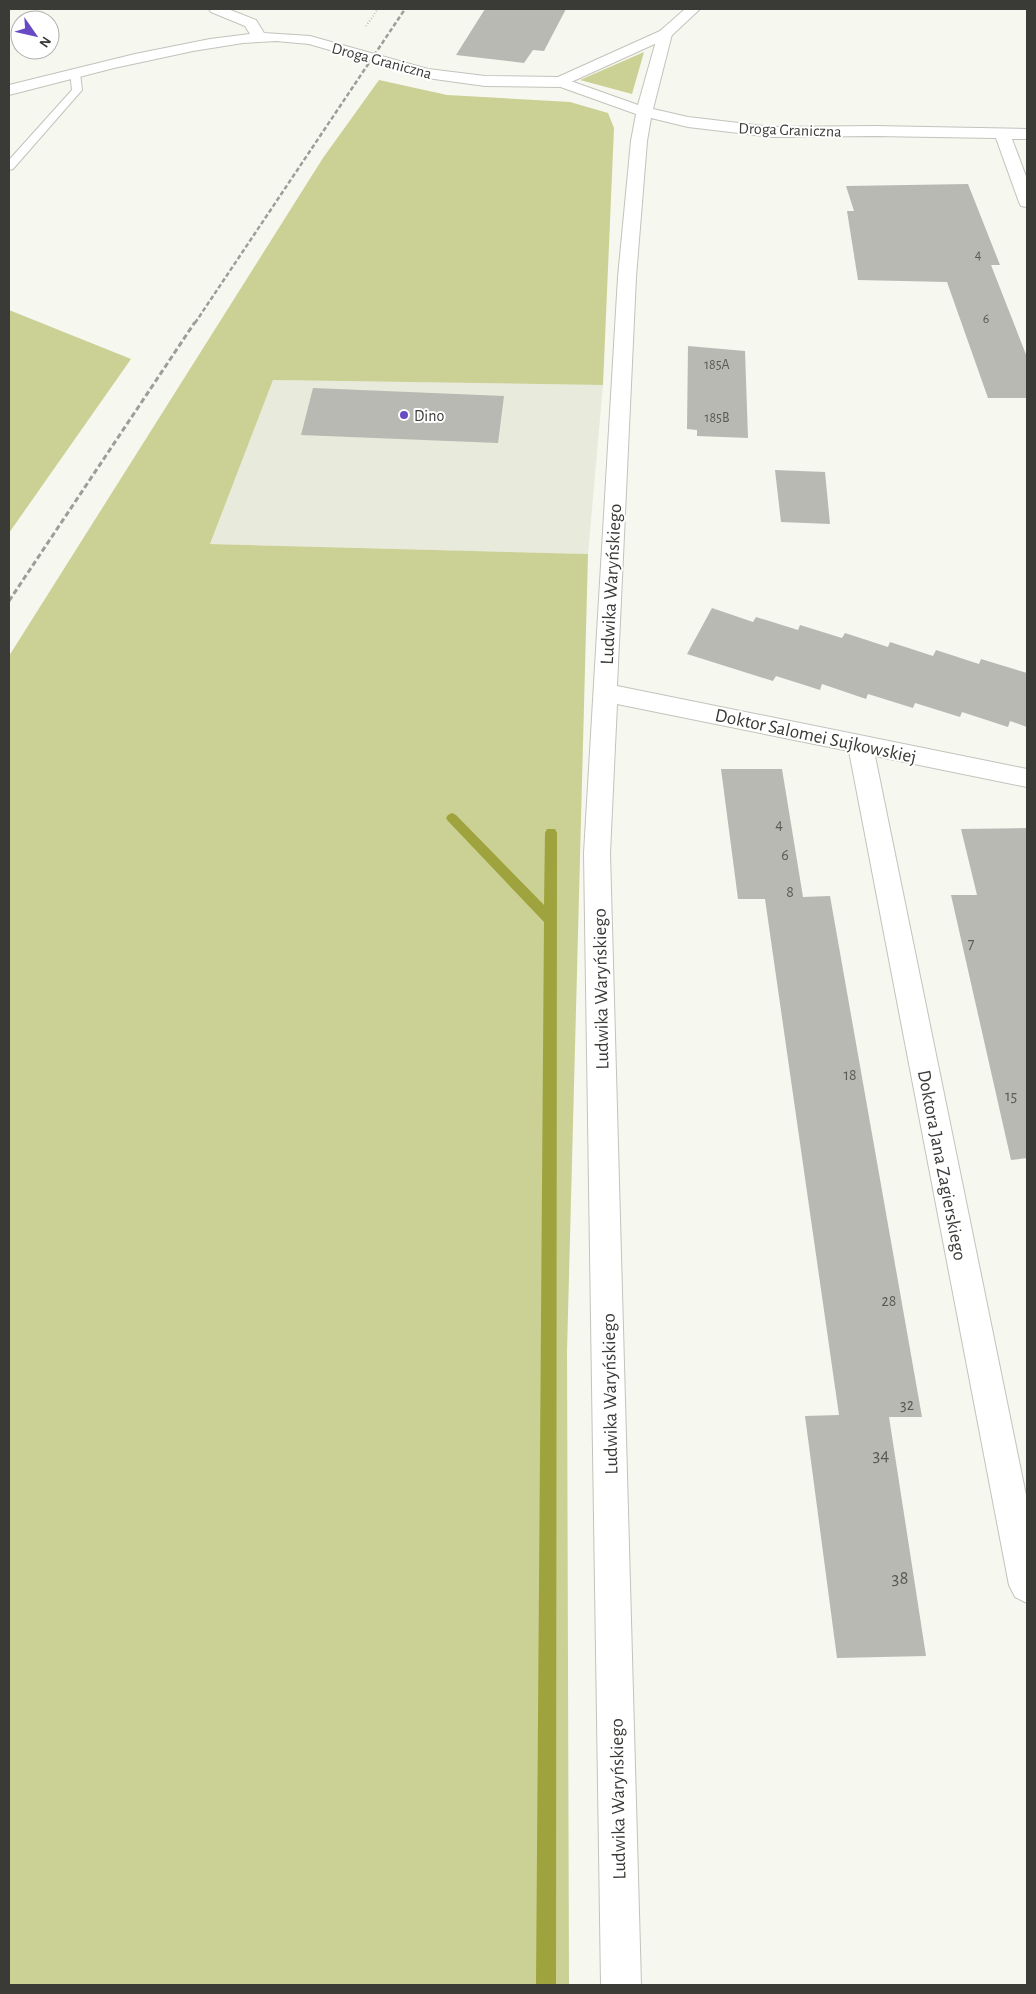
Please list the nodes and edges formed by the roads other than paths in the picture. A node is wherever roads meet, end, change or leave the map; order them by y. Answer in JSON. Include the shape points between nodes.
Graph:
{"nodes":[{"id":1,"x":216,"y":9,"type":"edge"},
{"id":2,"x":693,"y":9,"type":"edge"},
{"id":3,"x":665,"y":34,"type":"junction"},
{"id":4,"x":259,"y":37,"type":"junction"},
{"id":5,"x":75,"y":73,"type":"junction"},
{"id":6,"x":560,"y":82,"type":"junction"},
{"id":7,"x":9,"y":90,"type":"edge"},
{"id":8,"x":644,"y":112,"type":"junction"},
{"id":9,"x":1027,"y":134,"type":"edge"},
{"id":10,"x":1003,"y":135,"type":"junction"},
{"id":11,"x":9,"y":167,"type":"edge"},
{"id":12,"x":1027,"y":202,"type":"edge"},
{"id":13,"x":605,"y":696,"type":"junction"},
{"id":14,"x":860,"y":744,"type":"junction"},
{"id":15,"x":1027,"y":778,"type":"edge"},
{"id":16,"x":1027,"y":1585,"type":"edge"},
{"id":17,"x":621,"y":1985,"type":"edge"}],
"edges":[{"from":1,"to":4,"type":"street","via":[[251,23]]},
{"from":2,"to":3,"type":"street"},
{"from":3,"to":6,"type":"street","name":"Droga Graniczna"},
{"from":3,"to":8,"type":"street","name":"Ludwika Waryńskiego"},
{"from":4,"to":5,"type":"street","name":"Droga Graniczna","via":[[230,39],[137,57]]},
{"from":4,"to":6,"type":"street","name":"Droga Graniczna","via":[[310,40],[427,74],[485,81]]},
{"from":5,"to":7,"type":"street","name":"Droga Graniczna"},
{"from":5,"to":11,"type":"lane","via":[[77,90]]},
{"from":6,"to":8,"type":"street","name":"Droga Graniczna"},
{"from":8,"to":10,"type":"street","name":"Droga Graniczna","via":[[688,122],[772,132]]},
{"from":8,"to":13,"type":"street","name":"Ludwika Waryńskiego","via":[[627,277]]},
{"from":9,"to":10,"type":"street","name":"Droga Graniczna"},
{"from":10,"to":12,"type":"street"},
{"from":13,"to":14,"type":"street","name":"Doktor Salomei Sujkowskiej","via":[[621,695]]},
{"from":13,"to":17,"type":"street","name":"Ludwika Waryńskiego","via":[[597,854]]},
{"from":14,"to":15,"type":"street","name":"Doktor Salomei Sujkowskiej"},
{"from":14,"to":16,"type":"street","name":"Doktora Jana Zagierskiego"}]}
